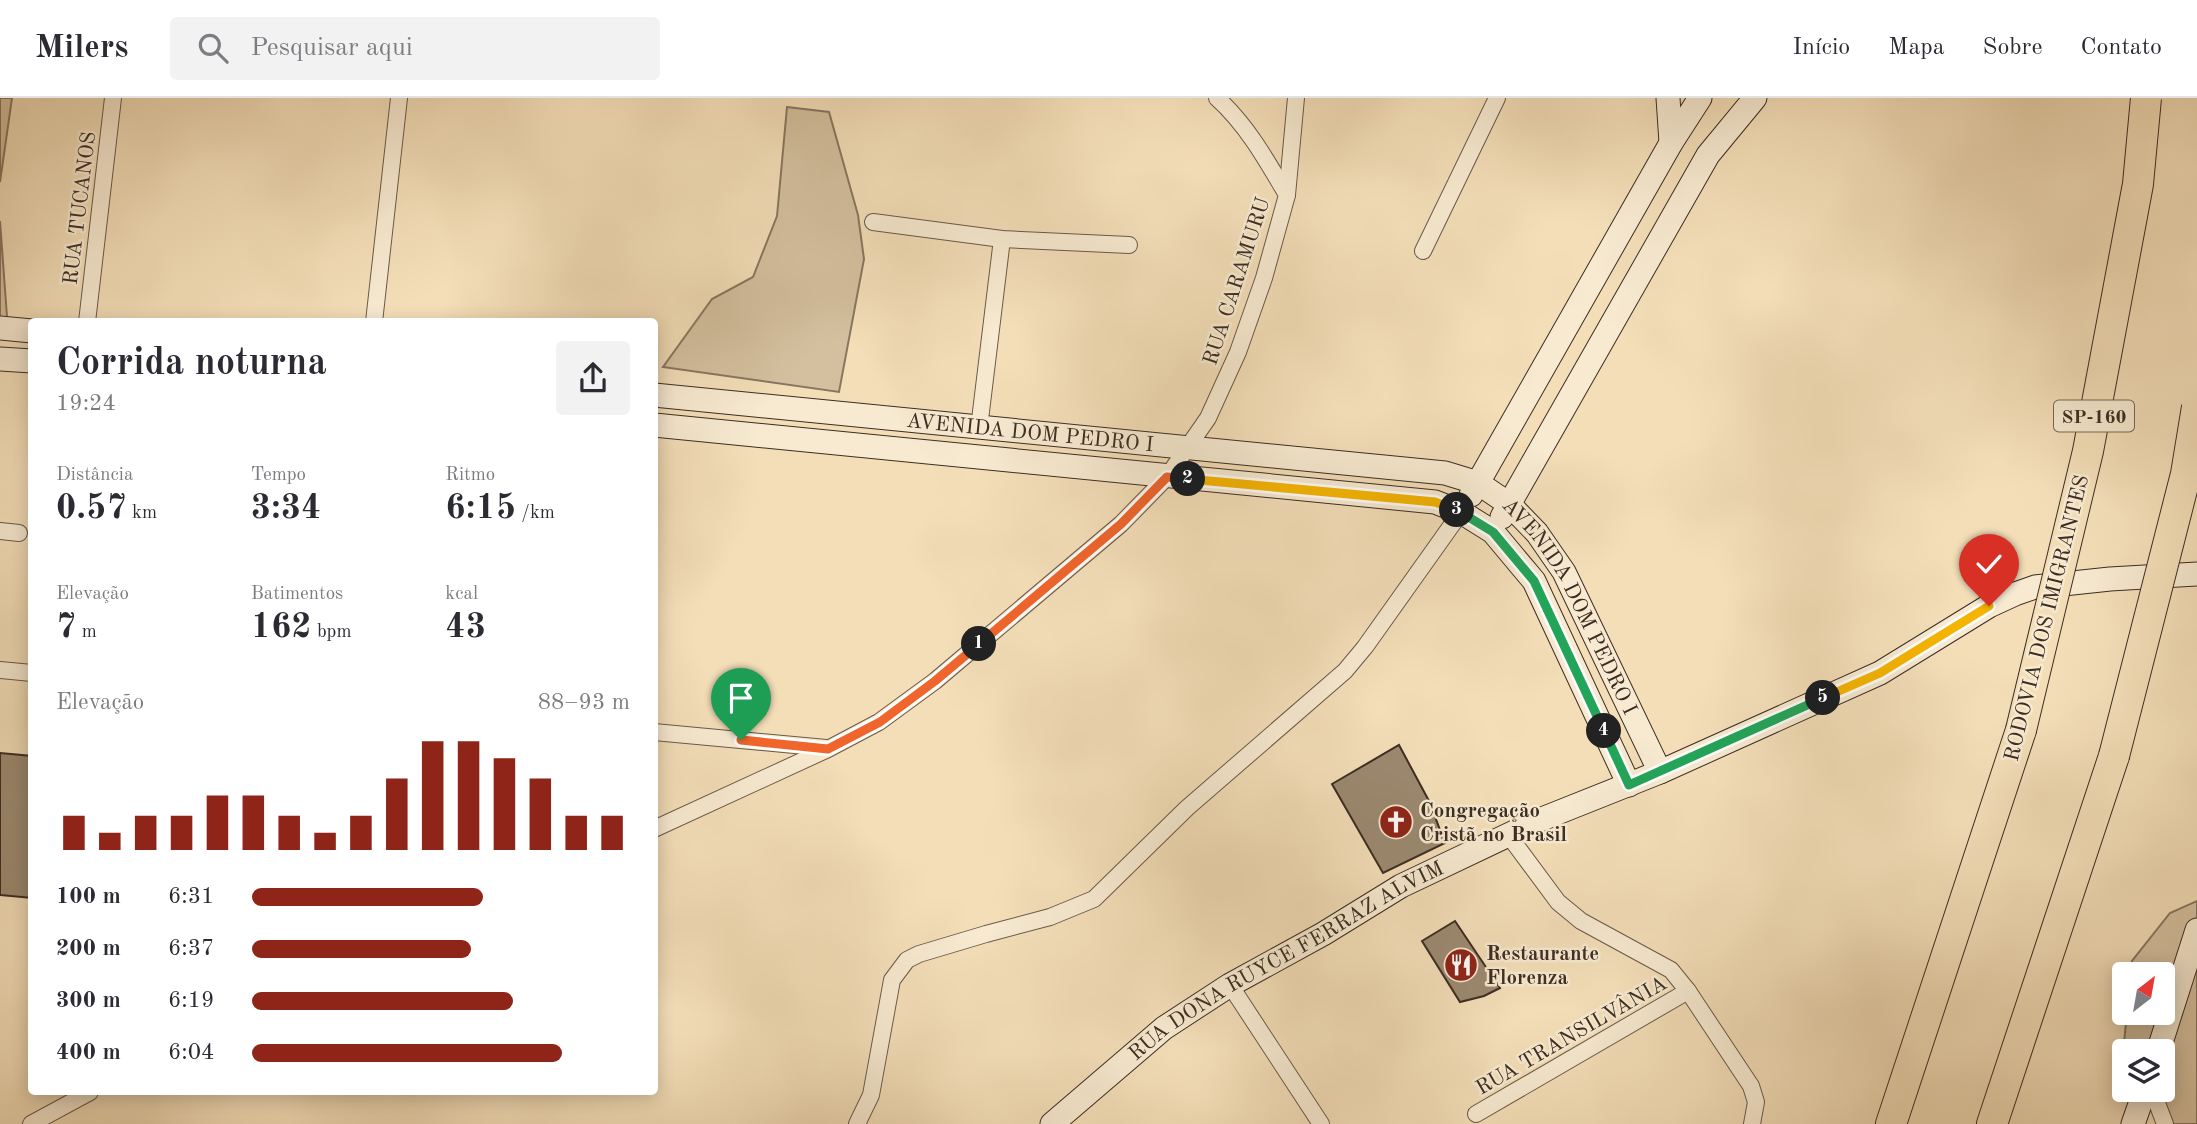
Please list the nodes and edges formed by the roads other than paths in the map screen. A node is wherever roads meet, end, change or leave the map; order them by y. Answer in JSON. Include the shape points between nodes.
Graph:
{"nodes":[{"id":1,"x":113,"y":98,"type":"edge"},
{"id":2,"x":399,"y":98,"type":"edge"},
{"id":3,"x":1217,"y":98,"type":"edge"},
{"id":4,"x":1296,"y":98,"type":"edge"},
{"id":5,"x":1497,"y":98,"type":"edge"},
{"id":6,"x":1668,"y":98,"type":"edge"},
{"id":7,"x":1700,"y":98,"type":"edge"},
{"id":8,"x":1755,"y":98,"type":"edge"},
{"id":9,"x":2146,"y":98,"type":"edge"},
{"id":10,"x":1671,"y":143,"type":"junction"},
{"id":11,"x":1287,"y":195,"type":"junction"},
{"id":12,"x":873,"y":222,"type":"dead end"},
{"id":13,"x":1002,"y":239,"type":"junction"},
{"id":14,"x":1129,"y":245,"type":"dead end"},
{"id":15,"x":1423,"y":251,"type":"dead end"},
{"id":16,"x":87,"y":318,"type":"edge"},
{"id":17,"x":374,"y":318,"type":"edge"},
{"id":18,"x":0,"y":328,"type":"edge"},
{"id":19,"x":28,"y":331,"type":"edge"},
{"id":20,"x":0,"y":359,"type":"edge"},
{"id":21,"x":28,"y":362,"type":"edge"},
{"id":22,"x":658,"y":395,"type":"edge"},
{"id":23,"x":2197,"y":407,"type":"edge"},
{"id":24,"x":658,"y":425,"type":"edge"},
{"id":25,"x":979,"y":428,"type":"junction"},
{"id":26,"x":1189,"y":449,"type":"junction"},
{"id":27,"x":1167,"y":477,"type":"junction"},
{"id":28,"x":1478,"y":483,"type":"junction"},
{"id":29,"x":1509,"y":505,"type":"junction"},
{"id":30,"x":1461,"y":512,"type":"junction"},
{"id":31,"x":0,"y":531,"type":"edge"},
{"id":32,"x":1493,"y":532,"type":"junction"},
{"id":33,"x":19,"y":533,"type":"dead end"},
{"id":34,"x":2195,"y":576,"type":"edge"},
{"id":35,"x":0,"y":670,"type":"edge"},
{"id":36,"x":28,"y":673,"type":"edge"},
{"id":37,"x":658,"y":732,"type":"edge"},
{"id":38,"x":828,"y":749,"type":"junction"},
{"id":39,"x":1660,"y":772,"type":"junction"},
{"id":40,"x":1629,"y":785,"type":"junction"},
{"id":41,"x":658,"y":828,"type":"edge"},
{"id":42,"x":1509,"y":836,"type":"junction"},
{"id":43,"x":2197,"y":930,"type":"edge"},
{"id":44,"x":1230,"y":985,"type":"junction"},
{"id":45,"x":1688,"y":991,"type":"junction"},
{"id":46,"x":2162,"y":1039,"type":"edge"},
{"id":47,"x":85,"y":1095,"type":"edge"},
{"id":48,"x":2141,"y":1102,"type":"edge"},
{"id":49,"x":2157,"y":1102,"type":"edge"},
{"id":50,"x":1476,"y":1114,"type":"dead end"},
{"id":51,"x":32,"y":1124,"type":"edge"},
{"id":52,"x":856,"y":1124,"type":"edge"},
{"id":53,"x":1052,"y":1124,"type":"edge"},
{"id":54,"x":1321,"y":1124,"type":"edge"},
{"id":55,"x":1752,"y":1124,"type":"edge"},
{"id":56,"x":1891,"y":1124,"type":"edge"},
{"id":57,"x":1992,"y":1124,"type":"edge"},
{"id":58,"x":2133,"y":1124,"type":"edge"},
{"id":59,"x":2165,"y":1124,"type":"edge"}],
"edges":[{"from":1,"to":16,"type":"street","name":"RUA TUCANOS"},
{"from":2,"to":17,"type":"street"},
{"from":3,"to":11,"type":"street","name":"RUA CARAMURU","via":[[1257,145]]},
{"from":4,"to":11,"type":"street"},
{"from":5,"to":15,"type":"street"},
{"from":6,"to":10,"type":"street"},
{"from":7,"to":10,"type":"street"},
{"from":8,"to":29,"type":"street","via":[[1708,155]]},
{"from":9,"to":56,"type":"highway","name":"RODOVIA DOS IMIGRANTES","number":"SP-160","bridge":true,"via":[[2138,184],[2088,451],[2021,730]]},
{"from":10,"to":28,"type":"street"},
{"from":11,"to":26,"type":"street","name":"RUA CARAMURU","via":[[1238,352]]},
{"from":12,"to":13,"type":"street"},
{"from":13,"to":14,"type":"street"},
{"from":13,"to":25,"type":"street"},
{"from":18,"to":19,"type":"street"},
{"from":20,"to":21,"type":"street"},
{"from":22,"to":25,"type":"street","name":"AVENIDA DOM PEDRO I"},
{"from":23,"to":57,"type":"highway","bridge":true,"via":[[2186,474],[2114,756]]},
{"from":24,"to":27,"type":"street","name":"AVENIDA DOM PEDRO I"},
{"from":25,"to":26,"type":"street","name":"AVENIDA DOM PEDRO I"},
{"from":26,"to":27,"type":"street","name":"RUA CARAMURU"},
{"from":26,"to":28,"type":"street","name":"AVENIDA DOM PEDRO I","via":[[1445,473]]},
{"from":27,"to":30,"type":"street","name":"AVENIDA DOM PEDRO I","via":[[1435,502]]},
{"from":27,"to":38,"type":"street","name":"RUA CARAMURU","via":[[1121,524],[935,681],[880,722]]},
{"from":28,"to":29,"type":"street","name":"AVENIDA DOM PEDRO I"},
{"from":28,"to":30,"type":"street"},
{"from":29,"to":32,"type":"street"},
{"from":29,"to":39,"type":"street","name":"AVENIDA DOM PEDRO I","via":[[1537,533],[1564,572]]},
{"from":30,"to":32,"type":"street","name":"AVENIDA DOM PEDRO I"},
{"from":30,"to":52,"type":"street","via":[[1345,671],[1187,808],[1094,899],[907,960],[892,980],[871,1096]]},
{"from":31,"to":33,"type":"street"},
{"from":32,"to":40,"type":"street","name":"AVENIDA DOM PEDRO I","via":[[1534,581]]},
{"from":34,"to":39,"type":"street","name":"RUA DONA RUYCE FERRAZ ALVIM","via":[[2110,579],[2035,587],[2015,594],[1880,673]]},
{"from":35,"to":36,"type":"street"},
{"from":37,"to":38,"type":"street"},
{"from":38,"to":41,"type":"street","name":"RUA CARAMURU"},
{"from":39,"to":40,"type":"street","name":"RUA DONA RUYCE FERRAZ ALVIM"},
{"from":40,"to":42,"type":"street","name":"RUA DONA RUYCE FERRAZ ALVIM"},
{"from":42,"to":44,"type":"street","name":"RUA DONA RUYCE FERRAZ ALVIM","via":[[1401,886]]},
{"from":42,"to":45,"type":"street","via":[[1558,902],[1581,921],[1671,970]]},
{"from":43,"to":46,"type":"street"},
{"from":44,"to":53,"type":"street","name":"RUA DONA RUYCE FERRAZ ALVIM","via":[[1164,1028]]},
{"from":44,"to":54,"type":"street"},
{"from":45,"to":50,"type":"street","name":"RUA TRANSILVÂNIA"},
{"from":45,"to":55,"type":"street","via":[[1751,1086],[1756,1102]]},
{"from":47,"to":51,"type":"street"},
{"from":48,"to":58,"type":"street"},
{"from":49,"to":59,"type":"street"}]}
